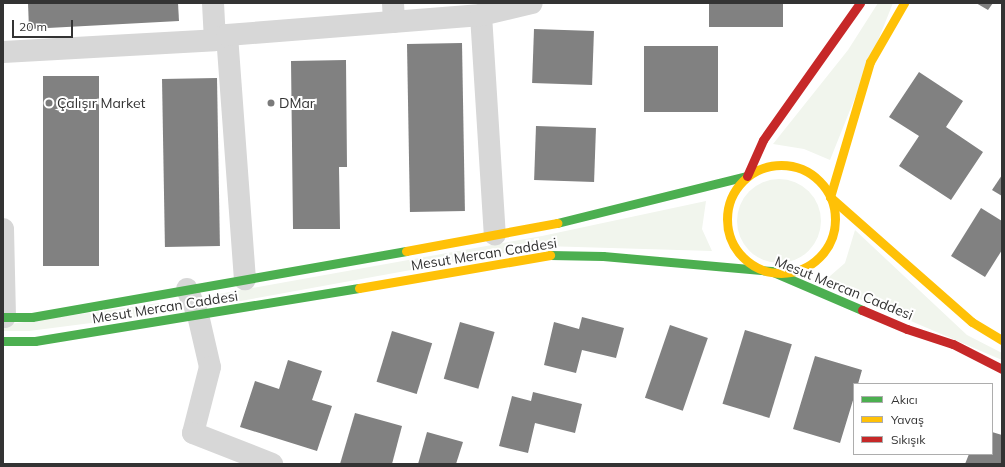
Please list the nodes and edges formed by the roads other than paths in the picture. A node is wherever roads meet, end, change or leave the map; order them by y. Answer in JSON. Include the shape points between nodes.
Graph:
{"nodes":[{"id":1,"x":213,"y":3,"type":"edge"},
{"id":2,"x":532,"y":3,"type":"edge"},
{"id":3,"x":860,"y":3,"type":"edge"},
{"id":4,"x":904,"y":3,"type":"edge"},
{"id":5,"x":393,"y":12,"type":"edge"},
{"id":6,"x":481,"y":15,"type":"junction"},
{"id":7,"x":221,"y":38,"type":"junction"},
{"id":8,"x":3,"y":52,"type":"edge"},
{"id":9,"x":747,"y":176,"type":"junction"},
{"id":10,"x":830,"y":197,"type":"junction"},
{"id":11,"x":3,"y":229,"type":"edge"},
{"id":12,"x":495,"y":235,"type":"junction"},
{"id":13,"x":771,"y":271,"type":"junction"},
{"id":14,"x":245,"y":279,"type":"junction"},
{"id":15,"x":187,"y":289,"type":"junction"},
{"id":16,"x":198,"y":315,"type":"junction"},
{"id":17,"x":4,"y":316,"type":"edge"},
{"id":18,"x":1002,"y":340,"type":"edge"},
{"id":19,"x":3,"y":341,"type":"edge"},
{"id":20,"x":1002,"y":369,"type":"edge"},
{"id":21,"x":272,"y":464,"type":"edge"}],
"edges":[{"from":1,"to":7,"type":"street"},
{"from":2,"to":6,"type":"street"},
{"from":3,"to":9,"type":"main road","via":[[763,140]]},
{"from":4,"to":10,"type":"main road","via":[[870,62]]},
{"from":5,"to":6,"type":"street"},
{"from":5,"to":7,"type":"street"},
{"from":6,"to":12,"type":"street"},
{"from":7,"to":8,"type":"street"},
{"from":7,"to":14,"type":"street"},
{"from":9,"to":10,"type":"main road","via":[[762,168],[777,165],[794,166],[821,183]]},
{"from":9,"to":12,"type":"main road","name":"Mesut Mercan Caddesi","via":[[542,227]]},
{"from":9,"to":13,"type":"main road","via":[[735,189],[728,205],[727,223],[731,240],[740,254],[754,266]]},
{"from":10,"to":13,"type":"main road","via":[[834,213],[834,230],[821,254],[804,267],[787,272]]},
{"from":10,"to":18,"type":"main road","via":[[972,322]]},
{"from":11,"to":17,"type":"street"},
{"from":12,"to":14,"type":"main road","name":"Mesut Mercan Caddesi"},
{"from":13,"to":16,"type":"main road","name":"Mesut Mercan Caddesi","via":[[603,256],[552,255]]},
{"from":13,"to":20,"type":"main road","name":"Mesut Mercan Caddesi","via":[[907,329],[953,344]]},
{"from":14,"to":15,"type":"main road","name":"Mesut Mercan Caddesi"},
{"from":15,"to":16,"type":"street"},
{"from":15,"to":17,"type":"main road","name":"Mesut Mercan Caddesi","via":[[32,317]]},
{"from":16,"to":19,"type":"main road","name":"Mesut Mercan Caddesi","via":[[35,341]]},
{"from":16,"to":21,"type":"street","via":[[210,367],[193,433]]}]}
